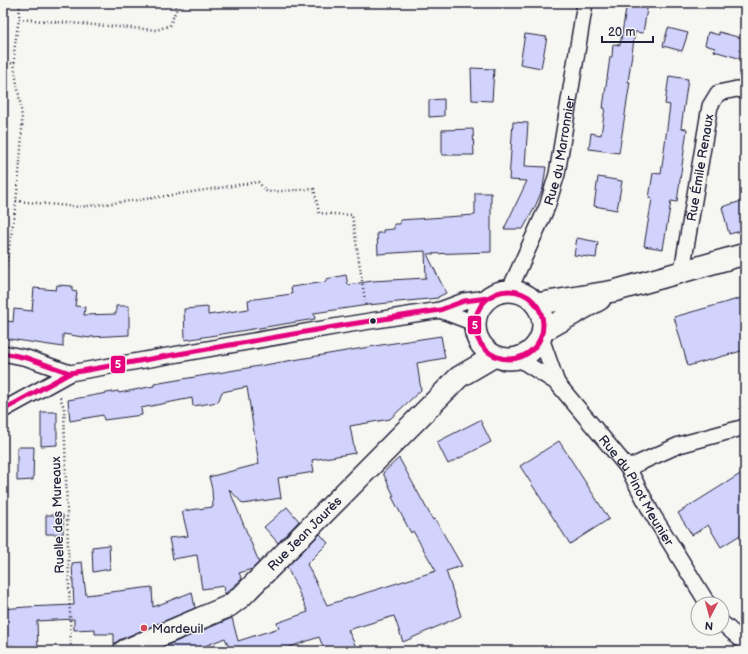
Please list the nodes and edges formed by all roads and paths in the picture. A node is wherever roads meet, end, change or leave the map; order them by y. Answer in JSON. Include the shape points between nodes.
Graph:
{"nodes":[{"id":1,"x":20,"y":3,"type":"edge"},
{"id":2,"x":176,"y":3,"type":"edge"},
{"id":3,"x":585,"y":3,"type":"edge"},
{"id":4,"x":18,"y":19,"type":"junction"},
{"id":5,"x":3,"y":62,"type":"edge"},
{"id":6,"x":15,"y":64,"type":"junction"},
{"id":7,"x":745,"y":91,"type":"edge"},
{"id":8,"x":16,"y":200,"type":"junction"},
{"id":9,"x":745,"y":254,"type":"edge"},
{"id":10,"x":682,"y":271,"type":"junction"},
{"id":11,"x":3,"y":281,"type":"edge"},
{"id":12,"x":509,"y":291,"type":"junction"},
{"id":13,"x":614,"y":291,"type":"junction"},
{"id":14,"x":488,"y":298,"type":"junction"},
{"id":15,"x":536,"y":304,"type":"junction"},
{"id":16,"x":440,"y":310,"type":"junction"},
{"id":17,"x":368,"y":321,"type":"junction"},
{"id":18,"x":475,"y":331,"type":"junction"},
{"id":19,"x":542,"y":335,"type":"junction"},
{"id":20,"x":3,"y":353,"type":"edge"},
{"id":21,"x":493,"y":357,"type":"junction"},
{"id":22,"x":519,"y":358,"type":"junction"},
{"id":23,"x":70,"y":373,"type":"junction"},
{"id":24,"x":459,"y":377,"type":"junction"},
{"id":25,"x":54,"y":381,"type":"junction"},
{"id":26,"x":556,"y":383,"type":"junction"},
{"id":27,"x":3,"y":410,"type":"edge"},
{"id":28,"x":745,"y":427,"type":"edge"},
{"id":29,"x":628,"y":468,"type":"junction"},
{"id":30,"x":703,"y":596,"type":"edge"},
{"id":31,"x":730,"y":630,"type":"edge"},
{"id":32,"x":745,"y":643,"type":"edge"},
{"id":33,"x":71,"y":651,"type":"edge"},
{"id":34,"x":124,"y":651,"type":"edge"}],
"edges":[{"from":1,"to":4,"type":"path"},
{"from":2,"to":4,"type":"path","via":[[170,25],[157,30]]},
{"from":3,"to":12,"type":"street","name":"Rue du Marronnier","via":[[557,174],[547,207]]},
{"from":4,"to":6,"type":"path"},
{"from":5,"to":6,"type":"path"},
{"from":6,"to":8,"type":"path","via":[[22,127]]},
{"from":7,"to":10,"type":"street","name":"Rue Émile Renaux","via":[[737,89],[718,93],[710,106]]},
{"from":8,"to":11,"type":"path"},
{"from":8,"to":17,"type":"path","via":[[79,207],[258,182],[267,192],[314,189],[319,213],[352,215]]},
{"from":9,"to":10,"type":"street"},
{"from":10,"to":13,"type":"street"},
{"from":12,"to":14,"type":"street"},
{"from":12,"to":15,"type":"street","via":[[518,292]]},
{"from":13,"to":15,"type":"street"},
{"from":13,"to":19,"type":"street"},
{"from":14,"to":16,"type":"street","via":[[464,301]]},
{"from":14,"to":18,"type":"street","via":[[476,314]]},
{"from":15,"to":19,"type":"street","via":[[542,316]]},
{"from":16,"to":17,"type":"street"},
{"from":16,"to":18,"type":"street"},
{"from":17,"to":23,"type":"street"},
{"from":18,"to":21,"type":"street","via":[[483,349]]},
{"from":18,"to":24,"type":"street","name":"Rue Jean Jaurès"},
{"from":19,"to":22,"type":"street","via":[[536,347]]},
{"from":19,"to":26,"type":"street","name":"Rue du Pinot Meunier"},
{"from":20,"to":23,"type":"street","via":[[27,358]]},
{"from":21,"to":22,"type":"street","via":[[506,360]]},
{"from":21,"to":24,"type":"street","name":"Rue Jean Jaurès"},
{"from":22,"to":26,"type":"street","name":"Rue du Pinot Meunier"},
{"from":23,"to":25,"type":"street"},
{"from":24,"to":34,"type":"street","name":"Rue Jean Jaurès","via":[[242,597],[229,606]]},
{"from":25,"to":27,"type":"street"},
{"from":25,"to":33,"type":"path","name":"Ruelle des Mureaux","via":[[64,408]]},
{"from":26,"to":29,"type":"street","name":"Rue du Pinot Meunier"},
{"from":28,"to":29,"type":"street","via":[[678,445]]},
{"from":29,"to":30,"type":"street","name":"Rue du Pinot Meunier","via":[[651,512]]},
{"from":31,"to":32,"type":"street"}]}
